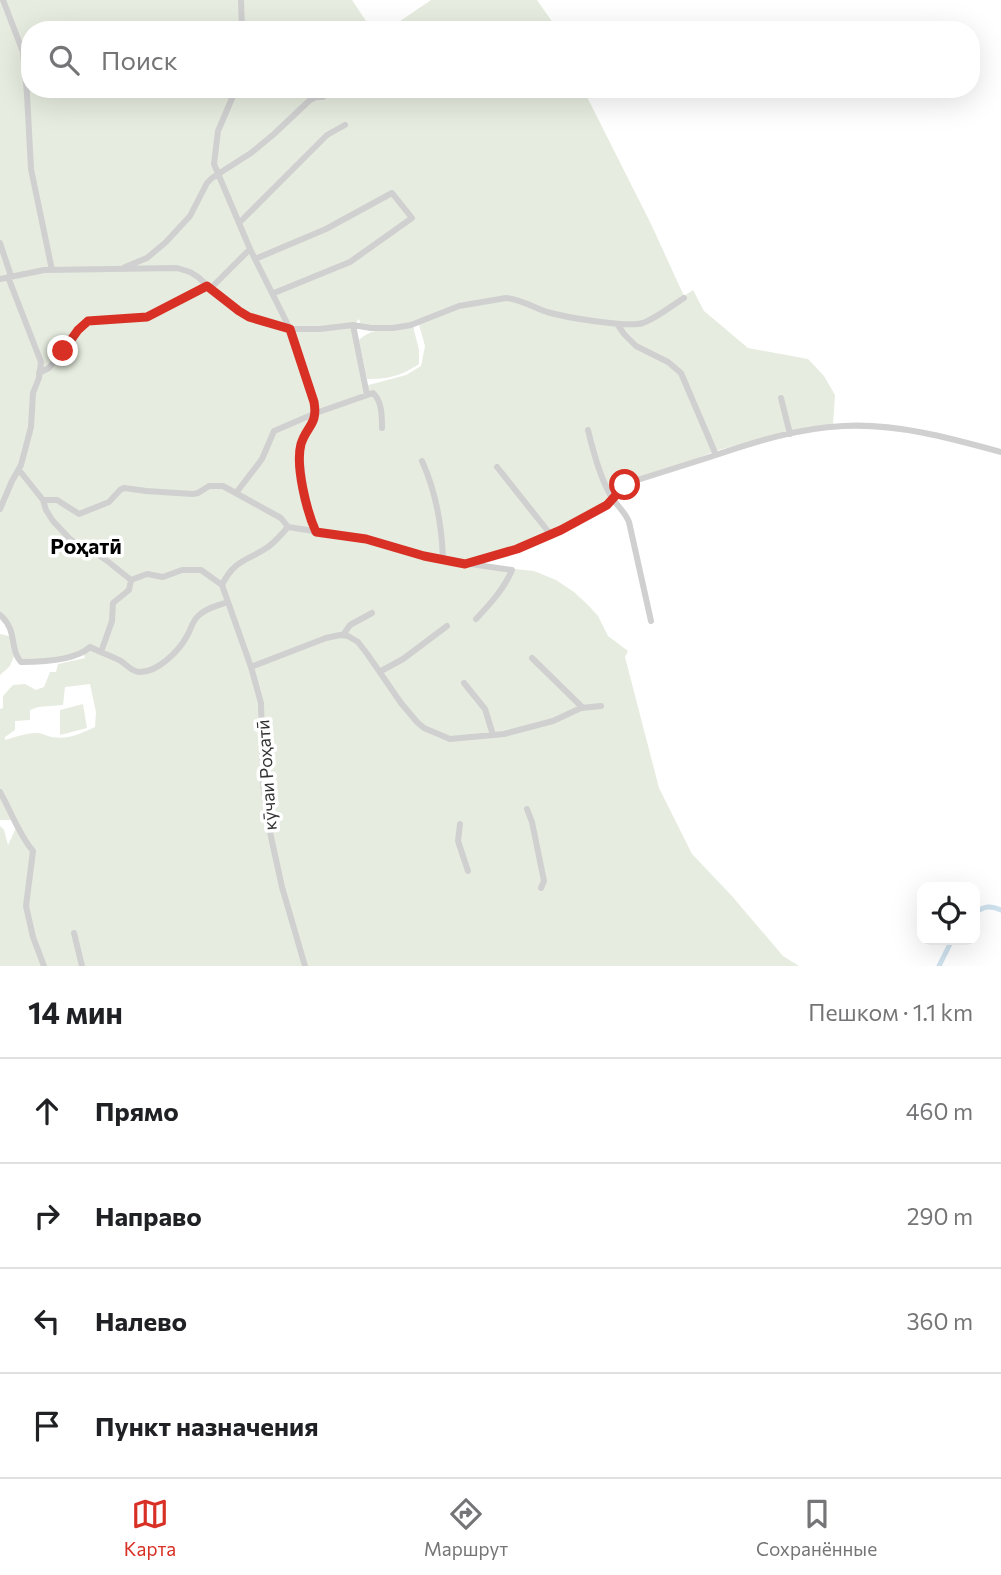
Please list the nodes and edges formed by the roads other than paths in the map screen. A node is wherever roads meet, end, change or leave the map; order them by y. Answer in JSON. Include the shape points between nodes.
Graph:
{"nodes":[{"id":1,"x":4,"y":0,"type":"edge"},
{"id":2,"x":241,"y":0,"type":"edge"},
{"id":3,"x":242,"y":21,"type":"edge"},
{"id":4,"x":21,"y":47,"type":"edge"},
{"id":5,"x":27,"y":98,"type":"edge"},
{"id":6,"x":232,"y":98,"type":"edge"},
{"id":7,"x":314,"y":98,"type":"edge"},
{"id":8,"x":345,"y":125,"type":"dead end"},
{"id":9,"x":218,"y":174,"type":"junction"},
{"id":10,"x":240,"y":222,"type":"junction"},
{"id":11,"x":0,"y":243,"type":"edge"},
{"id":12,"x":250,"y":249,"type":"junction"},
{"id":13,"x":255,"y":259,"type":"junction"},
{"id":14,"x":120,"y":269,"type":"junction"},
{"id":15,"x":52,"y":270,"type":"junction"},
{"id":16,"x":10,"y":276,"type":"junction"},
{"id":17,"x":0,"y":279,"type":"edge"},
{"id":18,"x":209,"y":287,"type":"junction"},
{"id":19,"x":274,"y":293,"type":"junction"},
{"id":20,"x":684,"y":298,"type":"dead end"},
{"id":21,"x":617,"y":324,"type":"junction"},
{"id":22,"x":353,"y":326,"type":"junction"},
{"id":23,"x":290,"y":329,"type":"junction"},
{"id":24,"x":39,"y":373,"type":"junction"},
{"id":25,"x":367,"y":395,"type":"junction"},
{"id":26,"x":781,"y":398,"type":"dead end"},
{"id":27,"x":316,"y":413,"type":"junction"},
{"id":28,"x":382,"y":428,"type":"dead end"},
{"id":29,"x":588,"y":430,"type":"dead end"},
{"id":30,"x":790,"y":434,"type":"junction"},
{"id":31,"x":1001,"y":452,"type":"edge"},
{"id":32,"x":716,"y":455,"type":"junction"},
{"id":33,"x":422,"y":461,"type":"dead end"},
{"id":34,"x":497,"y":467,"type":"dead end"},
{"id":35,"x":19,"y":470,"type":"junction"},
{"id":36,"x":236,"y":493,"type":"junction"},
{"id":37,"x":43,"y":500,"type":"junction"},
{"id":38,"x":613,"y":500,"type":"junction"},
{"id":39,"x":0,"y":509,"type":"edge"},
{"id":40,"x":288,"y":527,"type":"junction"},
{"id":41,"x":316,"y":532,"type":"junction"},
{"id":42,"x":551,"y":535,"type":"junction"},
{"id":43,"x":443,"y":561,"type":"junction"},
{"id":44,"x":465,"y":564,"type":"junction"},
{"id":45,"x":131,"y":580,"type":"junction"},
{"id":46,"x":222,"y":585,"type":"junction"},
{"id":47,"x":228,"y":602,"type":"junction"},
{"id":48,"x":372,"y":613,"type":"dead end"},
{"id":49,"x":0,"y":615,"type":"edge"},
{"id":50,"x":476,"y":619,"type":"dead end"},
{"id":51,"x":651,"y":621,"type":"dead end"},
{"id":52,"x":447,"y":626,"type":"dead end"},
{"id":53,"x":343,"y":635,"type":"junction"},
{"id":54,"x":101,"y":652,"type":"junction"},
{"id":55,"x":532,"y":658,"type":"dead end"},
{"id":56,"x":251,"y":667,"type":"junction"},
{"id":57,"x":381,"y":671,"type":"junction"},
{"id":58,"x":464,"y":683,"type":"dead end"},
{"id":59,"x":601,"y":706,"type":"dead end"},
{"id":60,"x":583,"y":708,"type":"junction"},
{"id":61,"x":493,"y":735,"type":"junction"},
{"id":62,"x":0,"y":792,"type":"edge"},
{"id":63,"x":527,"y":808,"type":"dead end"},
{"id":64,"x":460,"y":824,"type":"dead end"},
{"id":65,"x":468,"y":871,"type":"dead end"},
{"id":66,"x":541,"y":888,"type":"dead end"},
{"id":67,"x":74,"y":933,"type":"dead end"},
{"id":68,"x":44,"y":966,"type":"edge"},
{"id":69,"x":82,"y":966,"type":"edge"},
{"id":70,"x":305,"y":966,"type":"edge"}],
"edges":[{"from":1,"to":4,"type":"street"},
{"from":2,"to":3,"type":"street"},
{"from":5,"to":15,"type":"street","via":[[31,170]]},
{"from":6,"to":9,"type":"street","via":[[217,137],[214,164]]},
{"from":7,"to":9,"type":"street","via":[[251,153]]},
{"from":8,"to":10,"type":"street","via":[[327,135]]},
{"from":9,"to":10,"type":"street"},
{"from":9,"to":14,"type":"street","via":[[206,183],[190,216],[166,242],[147,258]]},
{"from":10,"to":12,"type":"street"},
{"from":11,"to":16,"type":"street"},
{"from":12,"to":13,"type":"street"},
{"from":12,"to":18,"type":"street"},
{"from":13,"to":19,"type":"street"},
{"from":13,"to":19,"type":"street","via":[[327,229],[391,193],[412,218],[351,262]]},
{"from":14,"to":15,"type":"street"},
{"from":14,"to":18,"type":"street","via":[[177,268]]},
{"from":15,"to":16,"type":"street"},
{"from":16,"to":17,"type":"street"},
{"from":16,"to":24,"type":"street","via":[[40,357]]},
{"from":18,"to":23,"type":"street","via":[[249,317]]},
{"from":18,"to":24,"type":"street","via":[[147,317],[88,321],[50,368]]},
{"from":19,"to":23,"type":"street"},
{"from":20,"to":21,"type":"street","via":[[644,322]]},
{"from":21,"to":22,"type":"street","via":[[555,314],[506,298],[459,306],[404,326]]},
{"from":21,"to":32,"type":"street","via":[[636,346],[681,373]]},
{"from":22,"to":23,"type":"street"},
{"from":22,"to":25,"type":"street"},
{"from":23,"to":27,"type":"street"},
{"from":24,"to":35,"type":"street"},
{"from":25,"to":27,"type":"street"},
{"from":25,"to":28,"type":"street","via":[[376,395]]},
{"from":26,"to":30,"type":"street"},
{"from":27,"to":36,"type":"street","via":[[274,431],[262,459]]},
{"from":27,"to":41,"type":"street","via":[[300,453],[306,505]]},
{"from":29,"to":38,"type":"street"},
{"from":30,"to":31,"type":"street","via":[[844,426],[894,429]]},
{"from":30,"to":32,"type":"street"},
{"from":32,"to":38,"type":"street","via":[[631,482]]},
{"from":33,"to":43,"type":"street","via":[[439,517]]},
{"from":34,"to":42,"type":"street"},
{"from":35,"to":37,"type":"street"},
{"from":35,"to":39,"type":"street"},
{"from":36,"to":37,"type":"street","via":[[217,485],[194,494],[126,488],[109,502],[79,514],[57,500]]},
{"from":36,"to":40,"type":"street","via":[[281,518]]},
{"from":37,"to":45,"type":"street","via":[[49,515],[76,544],[106,559]]},
{"from":38,"to":42,"type":"street"},
{"from":38,"to":51,"type":"street","via":[[629,522]]},
{"from":40,"to":41,"type":"street"},
{"from":40,"to":46,"type":"street","via":[[269,546],[233,567]]},
{"from":41,"to":43,"type":"street","via":[[366,539]]},
{"from":42,"to":44,"type":"street"},
{"from":43,"to":44,"type":"street"},
{"from":44,"to":50,"type":"street","via":[[512,570]]},
{"from":45,"to":46,"type":"street","via":[[147,574],[163,577],[201,570]]},
{"from":45,"to":54,"type":"street","via":[[129,590],[113,603],[113,621]]},
{"from":46,"to":47,"type":"street","name":"кӯчаи Роҳатӣ"},
{"from":47,"to":54,"type":"street","via":[[205,610],[166,661],[147,671],[137,672]]},
{"from":47,"to":56,"type":"street","name":"кӯчаи Роҳатӣ"},
{"from":48,"to":53,"type":"street"},
{"from":49,"to":54,"type":"street","via":[[10,627],[21,662],[70,658],[90,648]]},
{"from":52,"to":57,"type":"street"},
{"from":53,"to":56,"type":"street"},
{"from":53,"to":57,"type":"street","via":[[354,638]]},
{"from":55,"to":60,"type":"street"},
{"from":56,"to":70,"type":"street","name":"кӯчаи Роҳатӣ","via":[[261,703],[268,823]]},
{"from":57,"to":61,"type":"street","via":[[424,728],[450,739]]},
{"from":58,"to":61,"type":"street","via":[[485,709]]},
{"from":59,"to":60,"type":"street"},
{"from":60,"to":61,"type":"street","via":[[553,721]]},
{"from":62,"to":68,"type":"street","via":[[33,851],[26,906]]},
{"from":63,"to":66,"type":"street","via":[[544,881]]},
{"from":64,"to":65,"type":"street","via":[[458,841]]},
{"from":67,"to":69,"type":"street"}]}
